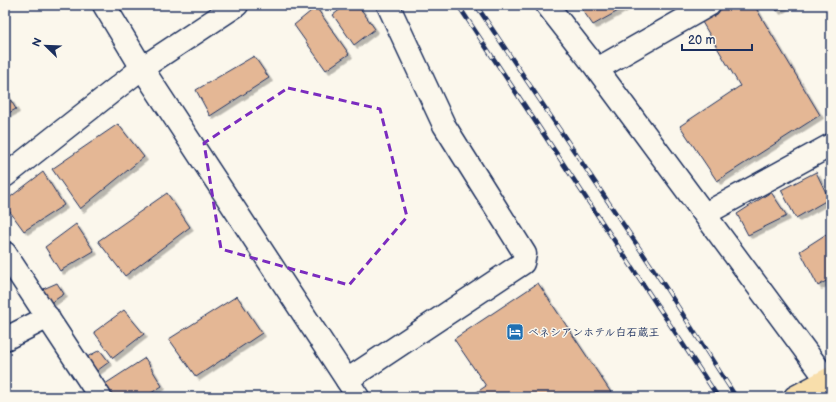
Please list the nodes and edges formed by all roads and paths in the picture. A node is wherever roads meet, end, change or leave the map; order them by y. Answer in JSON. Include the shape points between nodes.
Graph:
{"nodes":[{"id":1,"x":104,"y":5,"type":"edge"},
{"id":2,"x":237,"y":5,"type":"edge"},
{"id":3,"x":388,"y":5,"type":"edge"},
{"id":4,"x":547,"y":5,"type":"edge"},
{"id":5,"x":709,"y":5,"type":"edge"},
{"id":6,"x":142,"y":68,"type":"junction"},
{"id":7,"x":597,"y":69,"type":"junction"},
{"id":8,"x":831,"y":145,"type":"edge"},
{"id":9,"x":5,"y":176,"type":"edge"},
{"id":10,"x":705,"y":214,"type":"junction"},
{"id":11,"x":5,"y":253,"type":"edge"},
{"id":12,"x":48,"y":317,"type":"junction"},
{"id":13,"x":5,"y":339,"type":"edge"},
{"id":14,"x":829,"y":379,"type":"edge"},
{"id":15,"x":353,"y":388,"type":"edge"},
{"id":16,"x":100,"y":397,"type":"edge"},
{"id":17,"x":795,"y":397,"type":"edge"}],
"edges":[{"from":1,"to":6,"type":"street"},
{"from":2,"to":6,"type":"street"},
{"from":3,"to":15,"type":"street","via":[[444,125],[526,254],[523,263]]},
{"from":4,"to":7,"type":"street"},
{"from":5,"to":7,"type":"street"},
{"from":6,"to":9,"type":"street"},
{"from":6,"to":15,"type":"street"},
{"from":7,"to":10,"type":"street"},
{"from":8,"to":10,"type":"street"},
{"from":10,"to":14,"type":"street"},
{"from":11,"to":12,"type":"street"},
{"from":12,"to":13,"type":"street"},
{"from":12,"to":16,"type":"street"},
{"from":14,"to":17,"type":"main road"}]}
